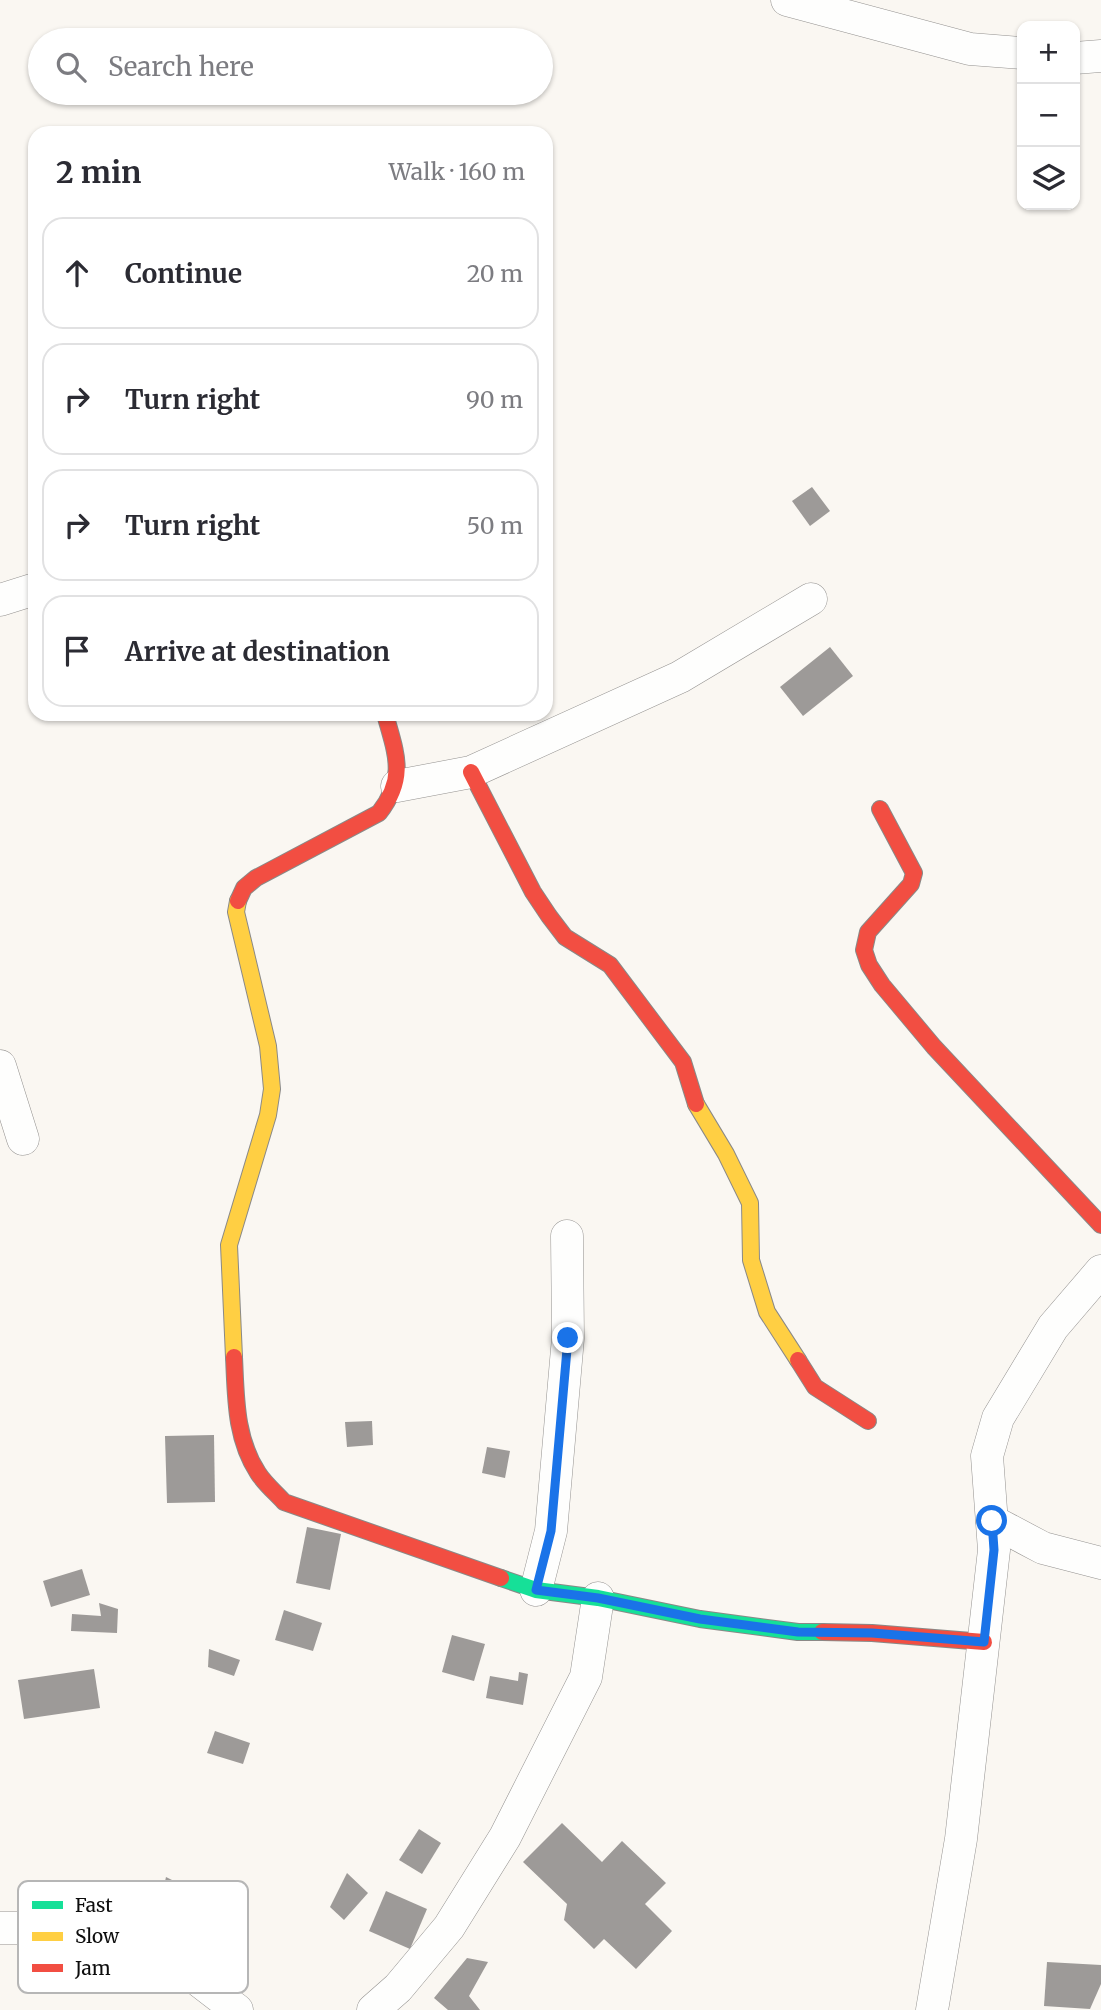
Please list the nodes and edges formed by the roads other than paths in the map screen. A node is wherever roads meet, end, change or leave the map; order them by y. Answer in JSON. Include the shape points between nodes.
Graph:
{"nodes":[{"id":1,"x":787,"y":0,"type":"edge"},
{"id":2,"x":1017,"y":53,"type":"edge"},
{"id":3,"x":1101,"y":56,"type":"edge"},
{"id":4,"x":1080,"y":58,"type":"edge"},
{"id":5,"x":28,"y":591,"type":"edge"},
{"id":6,"x":811,"y":598,"type":"dead end"},
{"id":7,"x":0,"y":600,"type":"edge"},
{"id":8,"x":387,"y":721,"type":"edge"},
{"id":9,"x":471,"y":772,"type":"junction"},
{"id":10,"x":397,"y":786,"type":"junction"},
{"id":11,"x":880,"y":809,"type":"dead end"},
{"id":12,"x":0,"y":1066,"type":"edge"},
{"id":13,"x":23,"y":1139,"type":"dead end"},
{"id":14,"x":1101,"y":1225,"type":"edge"},
{"id":15,"x":566,"y":1236,"type":"dead end"},
{"id":16,"x":1101,"y":1270,"type":"edge"},
{"id":17,"x":868,"y":1421,"type":"dead end"},
{"id":18,"x":992,"y":1521,"type":"junction"},
{"id":19,"x":1101,"y":1563,"type":"edge"},
{"id":20,"x":536,"y":1590,"type":"junction"},
{"id":21,"x":598,"y":1598,"type":"junction"},
{"id":22,"x":984,"y":1642,"type":"junction"},
{"id":23,"x":0,"y":1928,"type":"edge"},
{"id":24,"x":18,"y":1928,"type":"edge"},
{"id":25,"x":215,"y":1993,"type":"edge"},
{"id":26,"x":237,"y":2010,"type":"edge"},
{"id":27,"x":373,"y":2010,"type":"edge"},
{"id":28,"x":932,"y":2010,"type":"edge"}],
"edges":[{"from":1,"to":2,"type":"street","via":[[970,49]]},
{"from":3,"to":4,"type":"street"},
{"from":5,"to":7,"type":"street"},
{"from":6,"to":9,"type":"street","via":[[680,677]]},
{"from":8,"to":10,"type":"street","via":[[399,768]]},
{"from":9,"to":10,"type":"street"},
{"from":9,"to":17,"type":"street","via":[[549,916],[565,937],[610,965],[683,1062],[692,1099],[750,1203],[751,1260],[767,1312],[815,1387]]},
{"from":10,"to":20,"type":"street","via":[[379,813],[256,878],[244,886],[237,900],[268,1046],[272,1089],[256,1161],[229,1245],[237,1418],[245,1449],[259,1475],[284,1502]]},
{"from":11,"to":14,"type":"street","via":[[914,873],[911,884],[868,932],[864,950],[869,965],[934,1047]]},
{"from":12,"to":13,"type":"street"},
{"from":15,"to":20,"type":"street","via":[[568,1338],[551,1531]]},
{"from":16,"to":18,"type":"street","via":[[1054,1327],[998,1418],[987,1456]]},
{"from":18,"to":19,"type":"street","via":[[1043,1548]]},
{"from":18,"to":22,"type":"street","via":[[994,1550]]},
{"from":20,"to":21,"type":"street"},
{"from":21,"to":22,"type":"street","via":[[700,1619],[798,1632]]},
{"from":21,"to":27,"type":"street","via":[[586,1677],[505,1837],[449,1927],[398,1988]]},
{"from":22,"to":28,"type":"street","via":[[961,1839]]},
{"from":23,"to":24,"type":"street"},
{"from":25,"to":26,"type":"street"}]}
